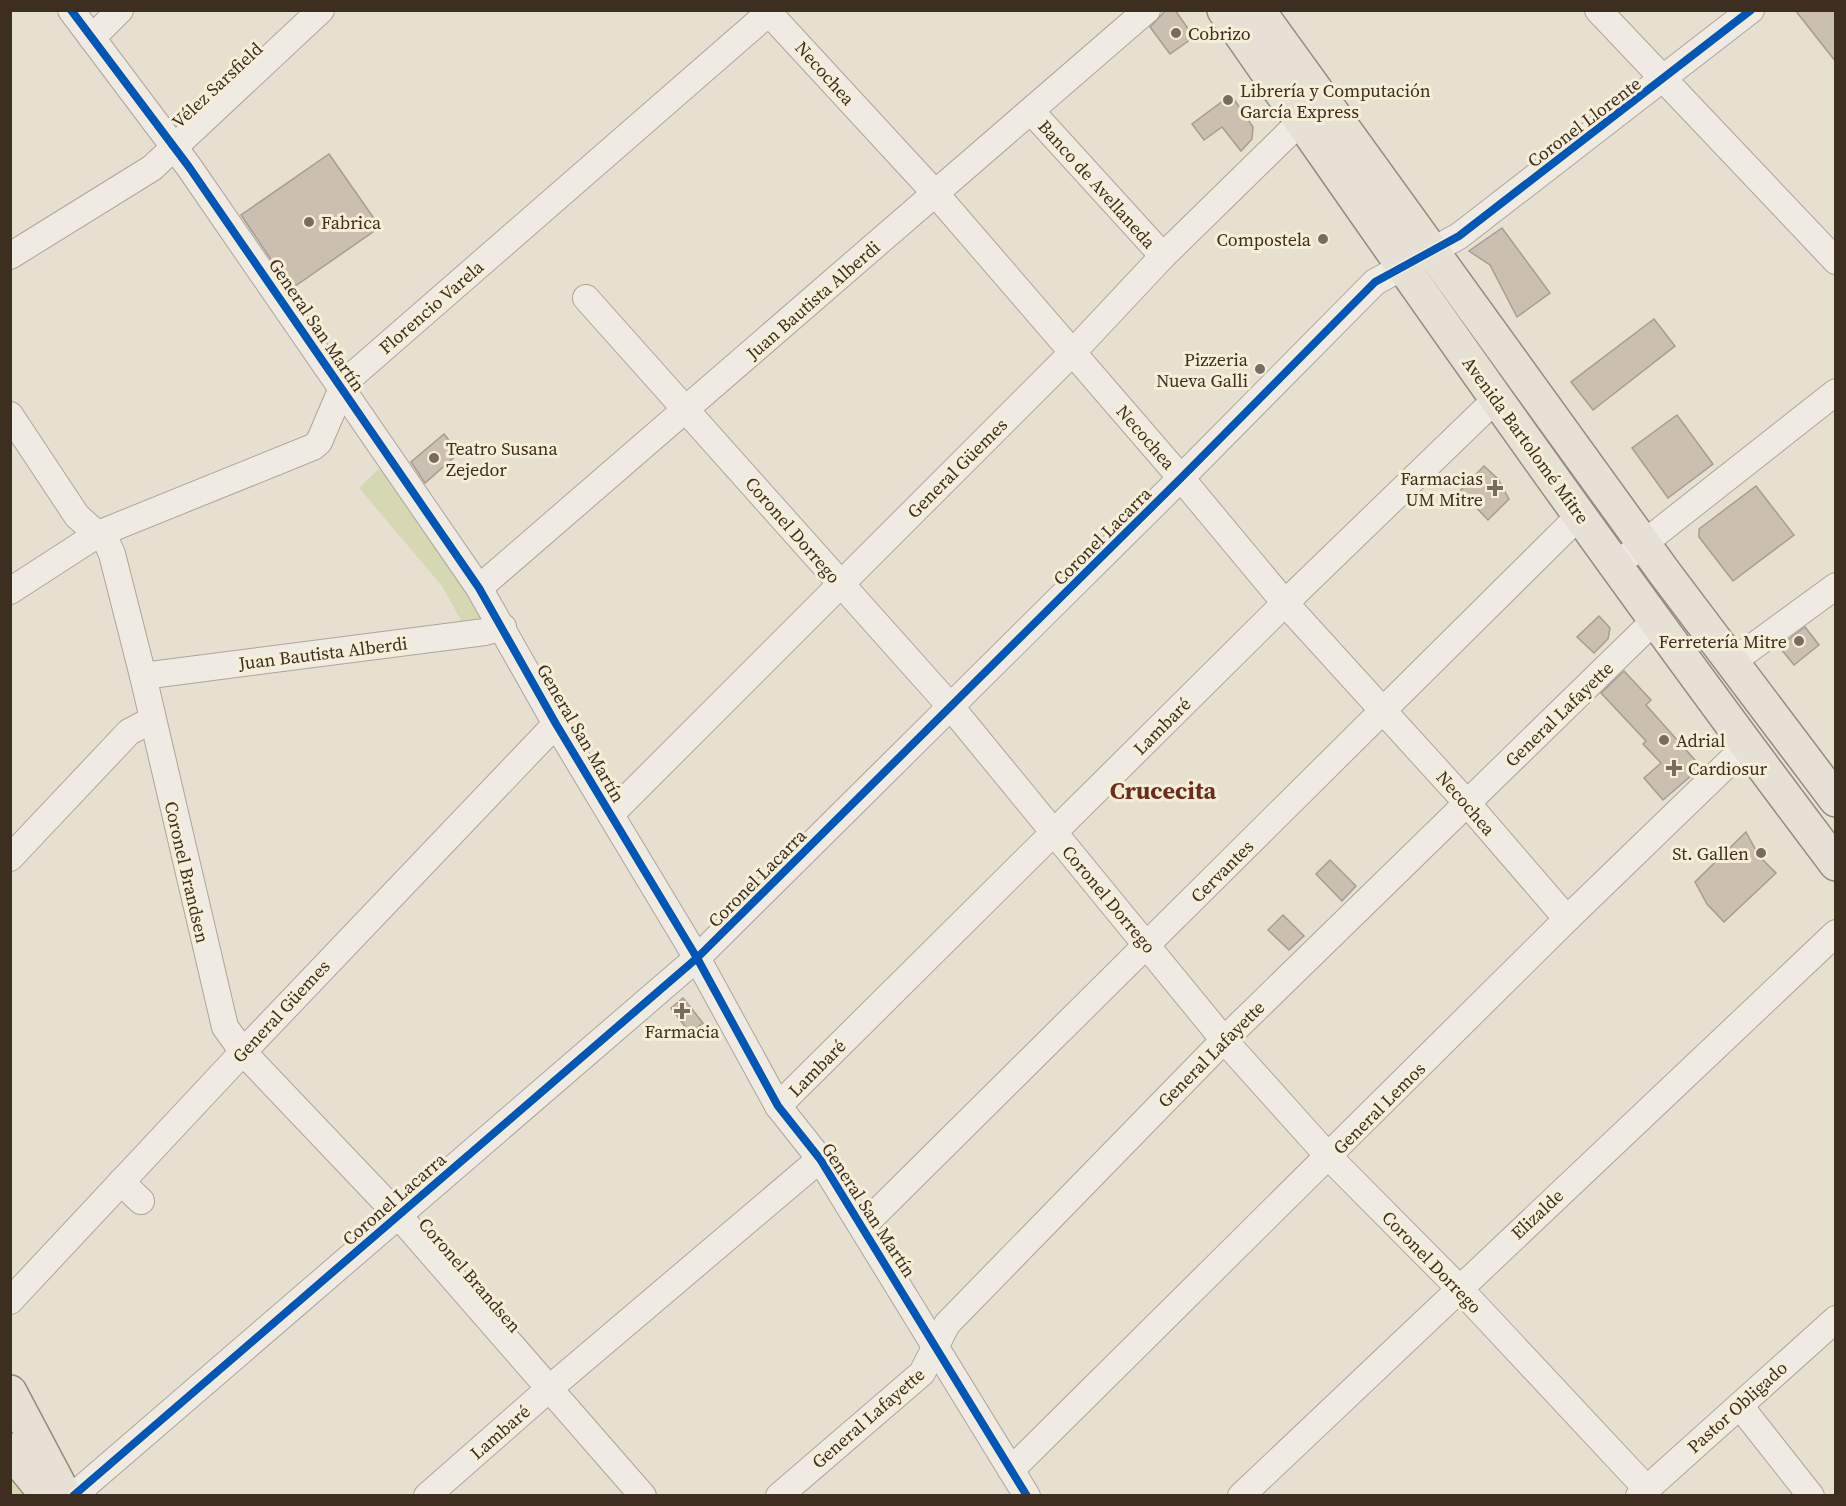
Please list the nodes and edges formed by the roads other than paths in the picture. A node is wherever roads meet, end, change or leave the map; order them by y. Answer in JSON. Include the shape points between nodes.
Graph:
{"nodes":[{"id":1,"x":71,"y":10,"type":"edge"},
{"id":2,"x":120,"y":10,"type":"edge"},
{"id":3,"x":321,"y":10,"type":"edge"},
{"id":4,"x":1146,"y":10,"type":"edge"},
{"id":5,"x":1224,"y":10,"type":"edge"},
{"id":6,"x":1258,"y":10,"type":"edge"},
{"id":7,"x":1598,"y":10,"type":"edge"},
{"id":8,"x":1752,"y":10,"type":"edge"},
{"id":9,"x":771,"y":12,"type":"edge"},
{"id":10,"x":92,"y":38,"type":"junction"},
{"id":11,"x":1663,"y":81,"type":"junction"},
{"id":12,"x":1031,"y":111,"type":"junction"},
{"id":13,"x":1301,"y":121,"type":"junction"},
{"id":14,"x":173,"y":147,"type":"junction"},
{"id":15,"x":935,"y":193,"type":"junction"},
{"id":16,"x":1430,"y":250,"type":"junction"},
{"id":17,"x":10,"y":256,"type":"edge"},
{"id":18,"x":1163,"y":256,"type":"junction"},
{"id":19,"x":1836,"y":261,"type":"edge"},
{"id":20,"x":1402,"y":267,"type":"junction"},
{"id":21,"x":586,"y":298,"type":"dead end"},
{"id":22,"x":1073,"y":352,"type":"junction"},
{"id":23,"x":342,"y":388,"type":"junction"},
{"id":24,"x":1836,"y":392,"type":"edge"},
{"id":25,"x":1497,"y":398,"type":"junction"},
{"id":26,"x":687,"y":410,"type":"junction"},
{"id":27,"x":10,"y":416,"type":"edge"},
{"id":28,"x":1182,"y":478,"type":"junction"},
{"id":29,"x":1580,"y":515,"type":"junction"},
{"id":30,"x":98,"y":534,"type":"junction"},
{"id":31,"x":1644,"y":544,"type":"junction"},
{"id":32,"x":1617,"y":564,"type":"junction"},
{"id":33,"x":840,"y":584,"type":"junction"},
{"id":34,"x":1836,"y":586,"type":"edge"},
{"id":35,"x":479,"y":588,"type":"junction"},
{"id":36,"x":10,"y":591,"type":"edge"},
{"id":37,"x":1285,"y":603,"type":"junction"},
{"id":38,"x":1656,"y":619,"type":"junction"},
{"id":39,"x":503,"y":627,"type":"junction"},
{"id":40,"x":1732,"y":663,"type":"junction"},
{"id":41,"x":143,"y":676,"type":"junction"},
{"id":42,"x":951,"y":707,"type":"junction"},
{"id":43,"x":1384,"y":710,"type":"junction"},
{"id":44,"x":152,"y":720,"type":"junction"},
{"id":45,"x":555,"y":724,"type":"junction"},
{"id":46,"x":1746,"y":746,"type":"junction"},
{"id":47,"x":1836,"y":800,"type":"edge"},
{"id":48,"x":1467,"y":803,"type":"junction"},
{"id":49,"x":611,"y":814,"type":"junction"},
{"id":50,"x":1055,"y":834,"type":"junction"},
{"id":51,"x":10,"y":858,"type":"edge"},
{"id":52,"x":1836,"y":864,"type":"edge"},
{"id":53,"x":1567,"y":919,"type":"junction"},
{"id":54,"x":1836,"y":933,"type":"edge"},
{"id":55,"x":1147,"y":945,"type":"junction"},
{"id":56,"x":697,"y":958,"type":"junction"},
{"id":57,"x":1224,"y":1040,"type":"junction"},
{"id":58,"x":243,"y":1052,"type":"junction"},
{"id":59,"x":778,"y":1106,"type":"junction"},
{"id":60,"x":1329,"y":1157,"type":"junction"},
{"id":61,"x":820,"y":1159,"type":"junction"},
{"id":62,"x":122,"y":1182,"type":"junction"},
{"id":63,"x":141,"y":1201,"type":"dead end"},
{"id":64,"x":398,"y":1215,"type":"junction"},
{"id":65,"x":863,"y":1226,"type":"junction"},
{"id":66,"x":1459,"y":1288,"type":"junction"},
{"id":67,"x":10,"y":1301,"type":"edge"},
{"id":68,"x":1836,"y":1318,"type":"edge"},
{"id":69,"x":936,"y":1344,"type":"junction"},
{"id":70,"x":550,"y":1388,"type":"junction"},
{"id":71,"x":10,"y":1392,"type":"edge"},
{"id":72,"x":1740,"y":1406,"type":"junction"},
{"id":73,"x":10,"y":1450,"type":"edge"},
{"id":74,"x":1011,"y":1470,"type":"junction"},
{"id":75,"x":1642,"y":1492,"type":"edge"},
{"id":76,"x":59,"y":1496,"type":"edge"},
{"id":77,"x":65,"y":1496,"type":"edge"},
{"id":78,"x":73,"y":1496,"type":"edge"},
{"id":79,"x":428,"y":1496,"type":"edge"},
{"id":80,"x":643,"y":1496,"type":"edge"},
{"id":81,"x":779,"y":1496,"type":"edge"},
{"id":82,"x":1027,"y":1496,"type":"edge"},
{"id":83,"x":1240,"y":1496,"type":"edge"},
{"id":84,"x":1811,"y":1496,"type":"edge"}],
"edges":[{"from":1,"to":10,"type":"street","name":"General San Martín"},
{"from":2,"to":10,"type":"street"},
{"from":3,"to":14,"type":"street","name":"Vélez Sarsfield"},
{"from":4,"to":12,"type":"street","name":"Juan Bautista Alberdi"},
{"from":5,"to":13,"type":"main road","name":"Avenida Bartolomé Mitre"},
{"from":6,"to":16,"type":"main road","name":"Avenida Bartolomé Mitre"},
{"from":7,"to":11,"type":"street"},
{"from":8,"to":11,"type":"street","name":"Coronel Llorente"},
{"from":9,"to":15,"type":"street","name":"Necochea"},
{"from":9,"to":23,"type":"street","name":"Florencio Varela"},
{"from":10,"to":14,"type":"street","name":"General San Martín"},
{"from":11,"to":16,"type":"street","name":"Coronel Llorente","via":[[1460,236]]},
{"from":11,"to":19,"type":"street"},
{"from":12,"to":15,"type":"street","name":"Juan Bautista Alberdi"},
{"from":12,"to":18,"type":"street","name":"Banco de Avellaneda"},
{"from":13,"to":18,"type":"street","name":"General Güemes"},
{"from":13,"to":20,"type":"main road","name":"Avenida Bartolomé Mitre"},
{"from":14,"to":17,"type":"street","name":"Vélez Sarsfield","via":[[152,168]]},
{"from":14,"to":23,"type":"street","name":"General San Martín"},
{"from":15,"to":22,"type":"street","name":"Necochea"},
{"from":15,"to":26,"type":"street","name":"Juan Bautista Alberdi"},
{"from":16,"to":20,"type":"street","name":"Coronel Lacarra"},
{"from":16,"to":31,"type":"main road","name":"Avenida Bartolomé Mitre"},
{"from":18,"to":22,"type":"street","name":"General Güemes"},
{"from":20,"to":25,"type":"main road","name":"Avenida Bartolomé Mitre"},
{"from":20,"to":28,"type":"street","name":"Coronel Lacarra","via":[[1375,282]]},
{"from":21,"to":26,"type":"street","name":"Coronel Dorrego"},
{"from":22,"to":28,"type":"street","name":"Necochea"},
{"from":22,"to":33,"type":"street","name":"General Güemes"},
{"from":23,"to":30,"type":"street","name":"Florencio Varela","via":[[319,442],[305,453]]},
{"from":23,"to":35,"type":"street","name":"General San Martín"},
{"from":24,"to":31,"type":"street"},
{"from":25,"to":29,"type":"main road","name":"Avenida Bartolomé Mitre"},
{"from":25,"to":37,"type":"street","name":"Lambaré"},
{"from":26,"to":33,"type":"street","name":"Coronel Dorrego"},
{"from":26,"to":35,"type":"street","name":"Juan Bautista Alberdi"},
{"from":27,"to":30,"type":"street","name":"Coronel Brandsen","via":[[77,516]]},
{"from":28,"to":37,"type":"street","name":"Necochea"},
{"from":28,"to":42,"type":"street","name":"Coronel Lacarra"},
{"from":29,"to":32,"type":"main road","name":"Avenida Bartolomé Mitre"},
{"from":29,"to":43,"type":"street","name":"Cervantes"},
{"from":30,"to":36,"type":"street","name":"Florencio Varela"},
{"from":30,"to":41,"type":"street","name":"Coronel Brandsen","via":[[112,554]]},
{"from":31,"to":32,"type":"street"},
{"from":31,"to":40,"type":"main road","name":"Avenida Bartolomé Mitre"},
{"from":32,"to":38,"type":"main road","name":"Avenida Bartolomé Mitre"},
{"from":33,"to":42,"type":"street","name":"Coronel Dorrego"},
{"from":33,"to":49,"type":"street","name":"General Güemes"},
{"from":34,"to":40,"type":"street"},
{"from":35,"to":39,"type":"street","name":"General San Martín"},
{"from":37,"to":43,"type":"street","name":"Necochea"},
{"from":37,"to":50,"type":"street","name":"Lambaré"},
{"from":38,"to":46,"type":"main road","name":"Avenida Bartolomé Mitre"},
{"from":38,"to":48,"type":"street","name":"General Lafayette"},
{"from":39,"to":41,"type":"street","name":"Juan Bautista Alberdi"},
{"from":39,"to":45,"type":"street","name":"General San Martín"},
{"from":40,"to":47,"type":"main road","name":"Avenida Bartolomé Mitre"},
{"from":41,"to":44,"type":"street","name":"Coronel Brandsen"},
{"from":42,"to":50,"type":"street","name":"Coronel Dorrego"},
{"from":42,"to":56,"type":"street","name":"Coronel Lacarra"},
{"from":43,"to":48,"type":"street","name":"Necochea"},
{"from":43,"to":55,"type":"street","name":"Cervantes"},
{"from":44,"to":51,"type":"street","via":[[129,732]]},
{"from":44,"to":58,"type":"street","name":"Coronel Brandsen","via":[[222,1022]]},
{"from":45,"to":49,"type":"street","name":"General San Martín"},
{"from":45,"to":58,"type":"street","name":"General Güemes"},
{"from":46,"to":52,"type":"main road","name":"Avenida Bartolomé Mitre"},
{"from":46,"to":53,"type":"street","name":"General Lemos"},
{"from":48,"to":53,"type":"street","name":"Necochea"},
{"from":48,"to":57,"type":"street","name":"General Lafayette"},
{"from":49,"to":56,"type":"street","name":"General San Martín"},
{"from":50,"to":55,"type":"street","name":"Coronel Dorrego"},
{"from":50,"to":59,"type":"street","name":"Lambaré"},
{"from":53,"to":60,"type":"street","name":"General Lemos"},
{"from":54,"to":66,"type":"street","name":"Elizalde"},
{"from":55,"to":57,"type":"street","name":"Coronel Dorrego"},
{"from":55,"to":65,"type":"street","name":"Cervantes"},
{"from":56,"to":59,"type":"street","name":"General San Martín"},
{"from":56,"to":64,"type":"street","name":"Coronel Lacarra"},
{"from":57,"to":60,"type":"street","name":"Coronel Dorrego"},
{"from":57,"to":69,"type":"street","name":"General Lafayette","via":[[947,1324]]},
{"from":58,"to":62,"type":"street","name":"General Güemes"},
{"from":58,"to":64,"type":"street","name":"Coronel Brandsen"},
{"from":59,"to":61,"type":"street","name":"General San Martín"},
{"from":60,"to":66,"type":"street","name":"Coronel Dorrego"},
{"from":60,"to":74,"type":"street","name":"General Lemos"},
{"from":61,"to":65,"type":"street","name":"General San Martín"},
{"from":61,"to":70,"type":"street","name":"Lambaré"},
{"from":62,"to":63,"type":"street"},
{"from":62,"to":67,"type":"street","name":"General Güemes"},
{"from":64,"to":70,"type":"street","name":"Coronel Brandsen"},
{"from":64,"to":78,"type":"street","name":"Coronel Lacarra"},
{"from":65,"to":69,"type":"street","name":"General San Martín"},
{"from":66,"to":75,"type":"street","name":"Coronel Dorrego"},
{"from":66,"to":83,"type":"street","name":"Elizalde"},
{"from":68,"to":72,"type":"street","name":"Pastor Obligado"},
{"from":69,"to":74,"type":"street","name":"General San Martín"},
{"from":69,"to":81,"type":"street","name":"General Lafayette","via":[[922,1373]]},
{"from":70,"to":79,"type":"street","name":"Lambaré"},
{"from":70,"to":80,"type":"street","name":"Coronel Brandsen"},
{"from":71,"to":77,"type":"main road"},
{"from":72,"to":75,"type":"street","name":"Pastor Obligado"},
{"from":72,"to":84,"type":"street"},
{"from":73,"to":76,"type":"main road","via":[[36,1482]]},
{"from":74,"to":82,"type":"street","name":"General San Martín"}]}
